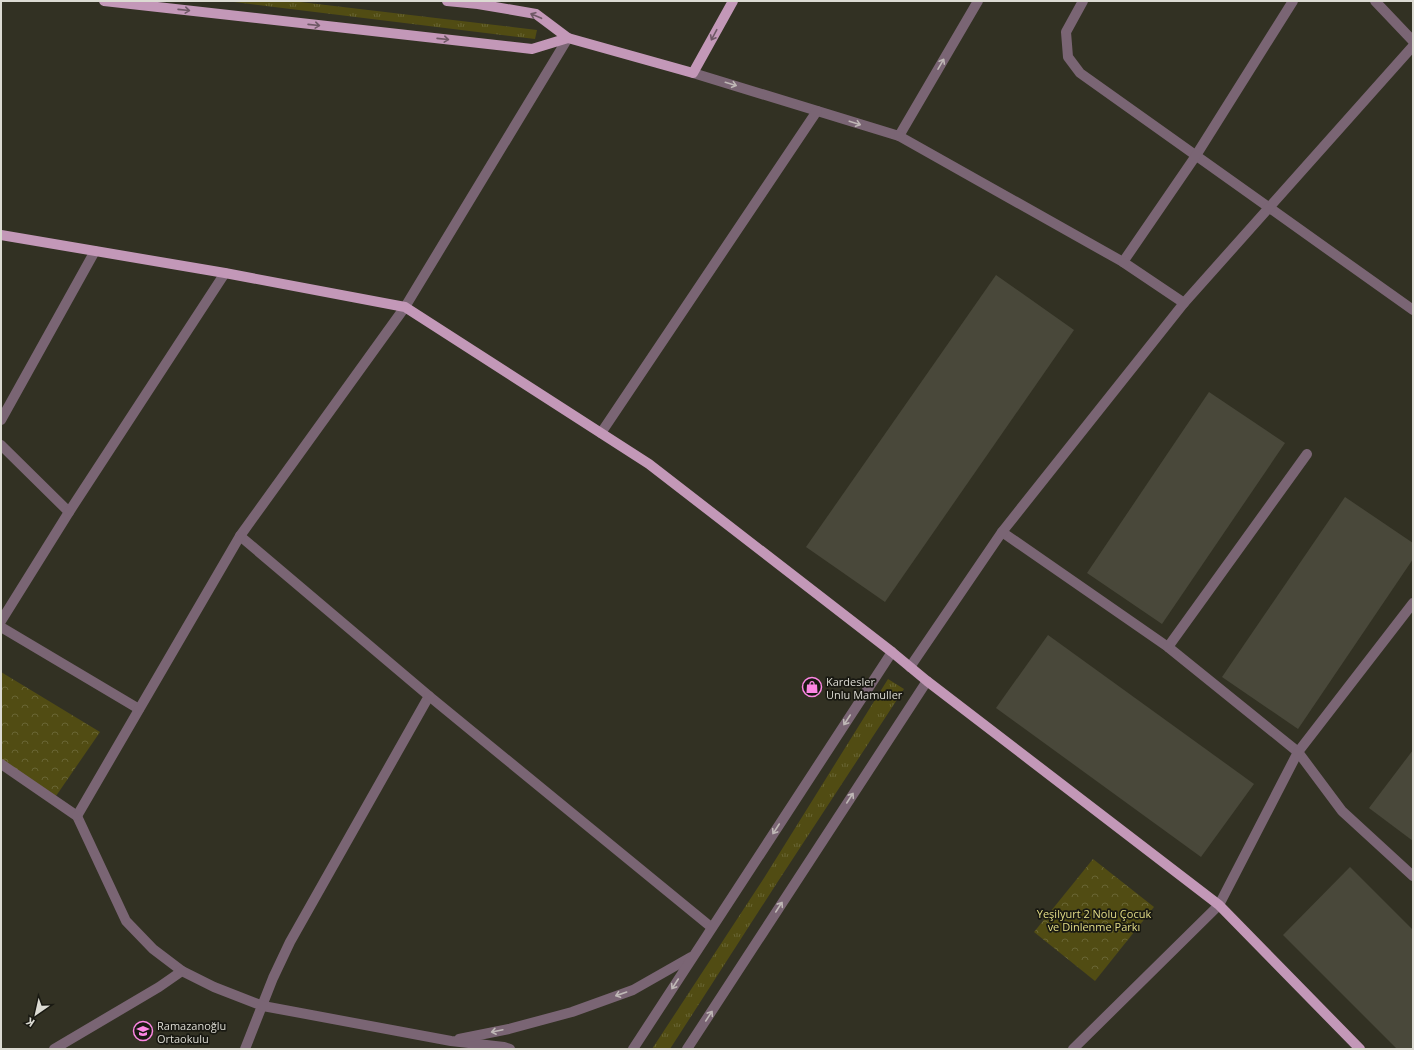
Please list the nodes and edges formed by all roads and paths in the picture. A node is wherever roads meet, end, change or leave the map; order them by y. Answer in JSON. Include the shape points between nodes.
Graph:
{"nodes":[{"id":1,"x":104,"y":1,"type":"edge"},
{"id":2,"x":447,"y":1,"type":"edge"},
{"id":3,"x":733,"y":1,"type":"edge"},
{"id":4,"x":978,"y":1,"type":"edge"},
{"id":5,"x":1083,"y":1,"type":"edge"},
{"id":6,"x":1293,"y":1,"type":"edge"},
{"id":7,"x":1375,"y":1,"type":"edge"},
{"id":8,"x":568,"y":38,"type":"junction"},
{"id":9,"x":1413,"y":41,"type":"edge"},
{"id":10,"x":1413,"y":46,"type":"edge"},
{"id":11,"x":693,"y":73,"type":"junction"},
{"id":12,"x":817,"y":111,"type":"junction"},
{"id":13,"x":899,"y":136,"type":"junction"},
{"id":14,"x":1196,"y":157,"type":"junction"},
{"id":15,"x":1268,"y":208,"type":"junction"},
{"id":16,"x":1,"y":235,"type":"edge"},
{"id":17,"x":95,"y":251,"type":"junction"},
{"id":18,"x":1123,"y":262,"type":"junction"},
{"id":19,"x":225,"y":273,"type":"junction"},
{"id":20,"x":1184,"y":302,"type":"junction"},
{"id":21,"x":406,"y":307,"type":"junction"},
{"id":22,"x":1413,"y":310,"type":"edge"},
{"id":23,"x":1,"y":420,"type":"edge"},
{"id":24,"x":601,"y":433,"type":"junction"},
{"id":25,"x":1,"y":444,"type":"edge"},
{"id":26,"x":1307,"y":454,"type":"dead end"},
{"id":27,"x":68,"y":512,"type":"junction"},
{"id":28,"x":1002,"y":532,"type":"junction"},
{"id":29,"x":240,"y":536,"type":"junction"},
{"id":30,"x":1413,"y":604,"type":"edge"},
{"id":31,"x":1,"y":621,"type":"edge"},
{"id":32,"x":1,"y":627,"type":"edge"},
{"id":33,"x":1168,"y":647,"type":"junction"},
{"id":34,"x":892,"y":652,"type":"junction"},
{"id":35,"x":910,"y":667,"type":"junction"},
{"id":36,"x":927,"y":681,"type":"junction"},
{"id":37,"x":429,"y":696,"type":"junction"},
{"id":38,"x":139,"y":709,"type":"junction"},
{"id":39,"x":1298,"y":752,"type":"junction"},
{"id":40,"x":1,"y":764,"type":"edge"},
{"id":41,"x":77,"y":816,"type":"junction"},
{"id":42,"x":1413,"y":876,"type":"edge"},
{"id":43,"x":1219,"y":905,"type":"junction"},
{"id":44,"x":711,"y":927,"type":"junction"},
{"id":45,"x":693,"y":956,"type":"junction"},
{"id":46,"x":182,"y":971,"type":"junction"},
{"id":47,"x":263,"y":1006,"type":"junction"},
{"id":48,"x":451,"y":1041,"type":"junction"},
{"id":49,"x":54,"y":1049,"type":"edge"},
{"id":50,"x":245,"y":1049,"type":"edge"},
{"id":51,"x":468,"y":1049,"type":"edge"},
{"id":52,"x":510,"y":1049,"type":"edge"},
{"id":53,"x":633,"y":1049,"type":"edge"},
{"id":54,"x":687,"y":1049,"type":"edge"},
{"id":55,"x":1073,"y":1049,"type":"edge"},
{"id":56,"x":1360,"y":1049,"type":"edge"}],
"edges":[{"from":1,"to":8,"type":"main road","one_way":true,"via":[[532,49]]},
{"from":8,"to":2,"type":"main road","one_way":true,"via":[[536,14]]},
{"from":3,"to":11,"type":"main road","one_way":true},
{"from":13,"to":4,"type":"street","one_way":true},
{"from":5,"to":14,"type":"street","via":[[1066,32],[1068,57],[1080,74]]},
{"from":6,"to":14,"type":"street"},
{"from":7,"to":9,"type":"street"},
{"from":8,"to":11,"type":"main road"},
{"from":8,"to":21,"type":"street"},
{"from":10,"to":15,"type":"street"},
{"from":11,"to":12,"type":"street","one_way":true},
{"from":12,"to":13,"type":"street","one_way":true},
{"from":12,"to":24,"type":"street"},
{"from":13,"to":18,"type":"street"},
{"from":14,"to":15,"type":"street"},
{"from":14,"to":18,"type":"street"},
{"from":15,"to":20,"type":"street"},
{"from":15,"to":22,"type":"street"},
{"from":16,"to":17,"type":"main road"},
{"from":17,"to":19,"type":"main road"},
{"from":17,"to":23,"type":"street"},
{"from":18,"to":20,"type":"street"},
{"from":19,"to":21,"type":"main road"},
{"from":19,"to":27,"type":"street"},
{"from":20,"to":28,"type":"street"},
{"from":21,"to":24,"type":"main road"},
{"from":21,"to":29,"type":"street"},
{"from":24,"to":34,"type":"main road","via":[[649,464]]},
{"from":25,"to":27,"type":"street"},
{"from":26,"to":33,"type":"street"},
{"from":27,"to":31,"type":"street"},
{"from":28,"to":33,"type":"street"},
{"from":28,"to":35,"type":"street"},
{"from":29,"to":37,"type":"street"},
{"from":29,"to":38,"type":"street"},
{"from":30,"to":39,"type":"street"},
{"from":32,"to":38,"type":"street"},
{"from":33,"to":39,"type":"street"},
{"from":34,"to":35,"type":"main road"},
{"from":34,"to":44,"type":"street","one_way":true},
{"from":35,"to":36,"type":"main road"},
{"from":36,"to":43,"type":"main road"},
{"from":54,"to":36,"type":"street","one_way":true},
{"from":37,"to":44,"type":"street"},
{"from":37,"to":47,"type":"street","via":[[290,942]]},
{"from":38,"to":41,"type":"street"},
{"from":39,"to":42,"type":"street","via":[[1342,811]]},
{"from":39,"to":43,"type":"street"},
{"from":40,"to":41,"type":"street"},
{"from":41,"to":46,"type":"street","via":[[126,921],[153,949]]},
{"from":43,"to":55,"type":"street"},
{"from":43,"to":56,"type":"main road"},
{"from":44,"to":45,"type":"street"},
{"from":45,"to":48,"type":"street","one_way":true,"via":[[633,990],[572,1012]]},
{"from":45,"to":53,"type":"street","one_way":true},
{"from":46,"to":47,"type":"street","via":[[214,988]]},
{"from":46,"to":49,"type":"street","via":[[159,988]]},
{"from":47,"to":48,"type":"street"},
{"from":47,"to":50,"type":"street"},
{"from":48,"to":51,"type":"street"},
{"from":48,"to":52,"type":"street"}]}
